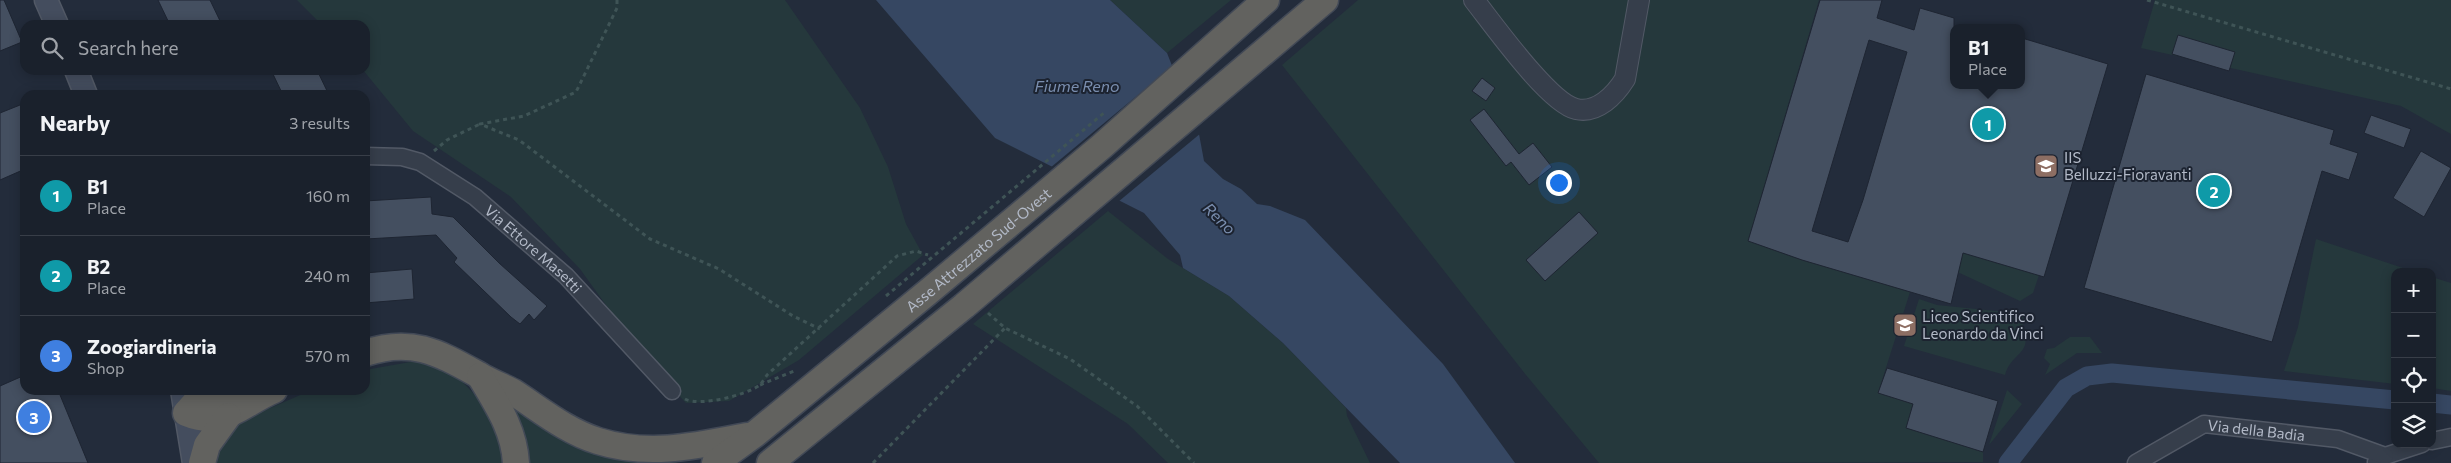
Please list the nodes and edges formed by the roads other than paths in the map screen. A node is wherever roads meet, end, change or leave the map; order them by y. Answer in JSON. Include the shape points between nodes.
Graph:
{"nodes":[{"id":1,"x":46,"y":0,"type":"edge"},
{"id":2,"x":1266,"y":0,"type":"edge"},
{"id":3,"x":1325,"y":0,"type":"edge"},
{"id":4,"x":1474,"y":0,"type":"edge"},
{"id":5,"x":1639,"y":0,"type":"edge"},
{"id":6,"x":55,"y":20,"type":"edge"},
{"id":7,"x":78,"y":75,"type":"edge"},
{"id":8,"x":84,"y":90,"type":"edge"},
{"id":9,"x":370,"y":156,"type":"edge"},
{"id":10,"x":370,"y":352,"type":"edge"},
{"id":11,"x":480,"y":376,"type":"junction"},
{"id":12,"x":672,"y":391,"type":"road end"},
{"id":13,"x":250,"y":395,"type":"edge"},
{"id":14,"x":224,"y":399,"type":"edge"},
{"id":15,"x":184,"y":402,"type":"edge"},
{"id":16,"x":755,"y":434,"type":"junction"},
{"id":17,"x":2451,"y":437,"type":"edge"},
{"id":18,"x":2436,"y":440,"type":"edge"},
{"id":19,"x":2412,"y":448,"type":"edge"},
{"id":20,"x":2380,"y":460,"type":"edge"},
{"id":21,"x":194,"y":463,"type":"edge"},
{"id":22,"x":202,"y":463,"type":"edge"},
{"id":23,"x":516,"y":463,"type":"edge"},
{"id":24,"x":715,"y":463,"type":"edge"},
{"id":25,"x":770,"y":463,"type":"edge"},
{"id":26,"x":2136,"y":463,"type":"edge"}],
"edges":[{"from":1,"to":6,"type":"main road"},
{"from":2,"to":16,"type":"highway","name":"Asse Attrezzato Sud-Ovest","via":[[1102,146]]},
{"from":3,"to":25,"type":"highway","via":[[956,312]]},
{"from":4,"to":5,"type":"street","via":[[1557,100],[1577,109],[1592,108],[1611,97],[1625,79]]},
{"from":7,"to":8,"type":"main road"},
{"from":9,"to":12,"type":"street","name":"Via Ettore Masetti","via":[[402,157],[420,162],[475,197],[566,276]]},
{"from":10,"to":11,"type":"highway","via":[[397,347],[420,348],[446,356]]},
{"from":11,"to":16,"type":"highway","via":[[581,435],[629,449],[670,450]]},
{"from":11,"to":23,"type":"highway","via":[[511,431]]},
{"from":13,"to":14,"type":"highway"},
{"from":14,"to":15,"type":"highway","via":[[210,420],[199,419]]},
{"from":14,"to":22,"type":"highway"},
{"from":15,"to":21,"type":"main road"},
{"from":16,"to":24,"type":"highway","name":"Asse Attrezzato Sud-Ovest"},
{"from":17,"to":18,"type":"street"},
{"from":19,"to":20,"type":"street"},
{"from":20,"to":26,"type":"street","name":"Via della Badia","via":[[2338,438],[2204,424]]}]}
